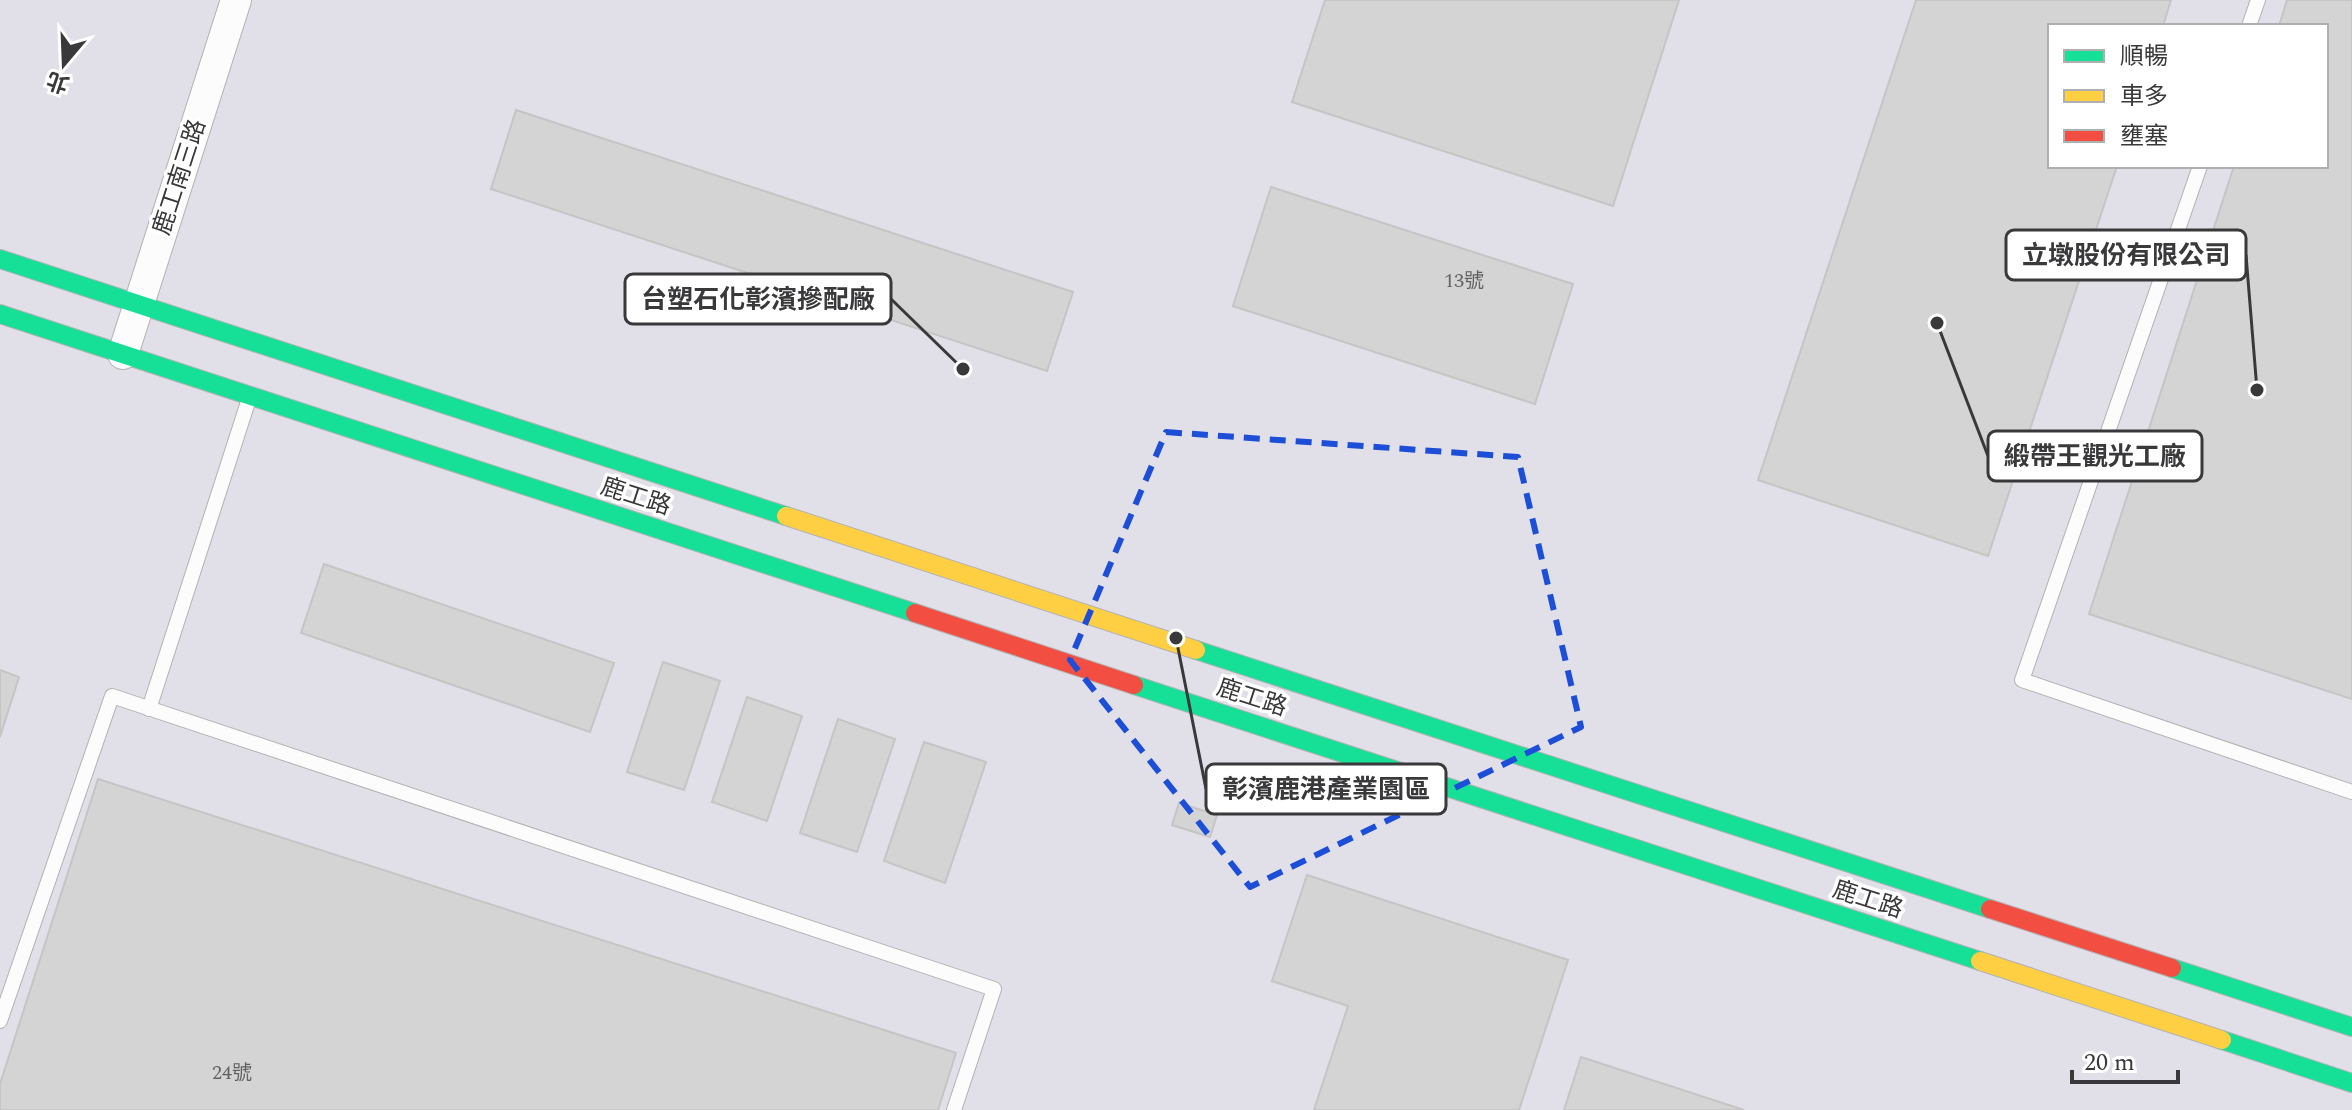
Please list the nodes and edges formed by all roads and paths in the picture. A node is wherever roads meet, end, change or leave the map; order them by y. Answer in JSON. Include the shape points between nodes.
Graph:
{"nodes":[{"id":1,"x":236,"y":0,"type":"edge"},
{"id":2,"x":2258,"y":0,"type":"edge"},
{"id":3,"x":2250,"y":24,"type":"edge"},
{"id":4,"x":2199,"y":168,"type":"edge"},
{"id":5,"x":0,"y":259,"type":"edge"},
{"id":6,"x":138,"y":304,"type":"junction"},
{"id":7,"x":0,"y":314,"type":"edge"},
{"id":8,"x":123,"y":354,"type":"junction"},
{"id":9,"x":250,"y":395,"type":"junction"},
{"id":10,"x":149,"y":709,"type":"junction"},
{"id":11,"x":2352,"y":792,"type":"edge"},
{"id":12,"x":0,"y":1021,"type":"edge"},
{"id":13,"x":2352,"y":1027,"type":"edge"},
{"id":14,"x":2352,"y":1083,"type":"edge"},
{"id":15,"x":954,"y":1110,"type":"edge"}],
"edges":[{"from":1,"to":6,"type":"street","name":"鹿工南三路"},
{"from":2,"to":3,"type":"lane"},
{"from":4,"to":11,"type":"lane","via":[[2022,680]]},
{"from":5,"to":6,"type":"street","name":"鹿工路"},
{"from":6,"to":8,"type":"street","name":"鹿工南三路"},
{"from":6,"to":13,"type":"street","name":"鹿工路"},
{"from":7,"to":8,"type":"street","name":"鹿工路"},
{"from":8,"to":9,"type":"street","name":"鹿工路"},
{"from":9,"to":10,"type":"lane"},
{"from":9,"to":14,"type":"street","name":"鹿工路"},
{"from":10,"to":12,"type":"lane","via":[[112,696]]},
{"from":10,"to":15,"type":"lane","via":[[994,989]]}]}
